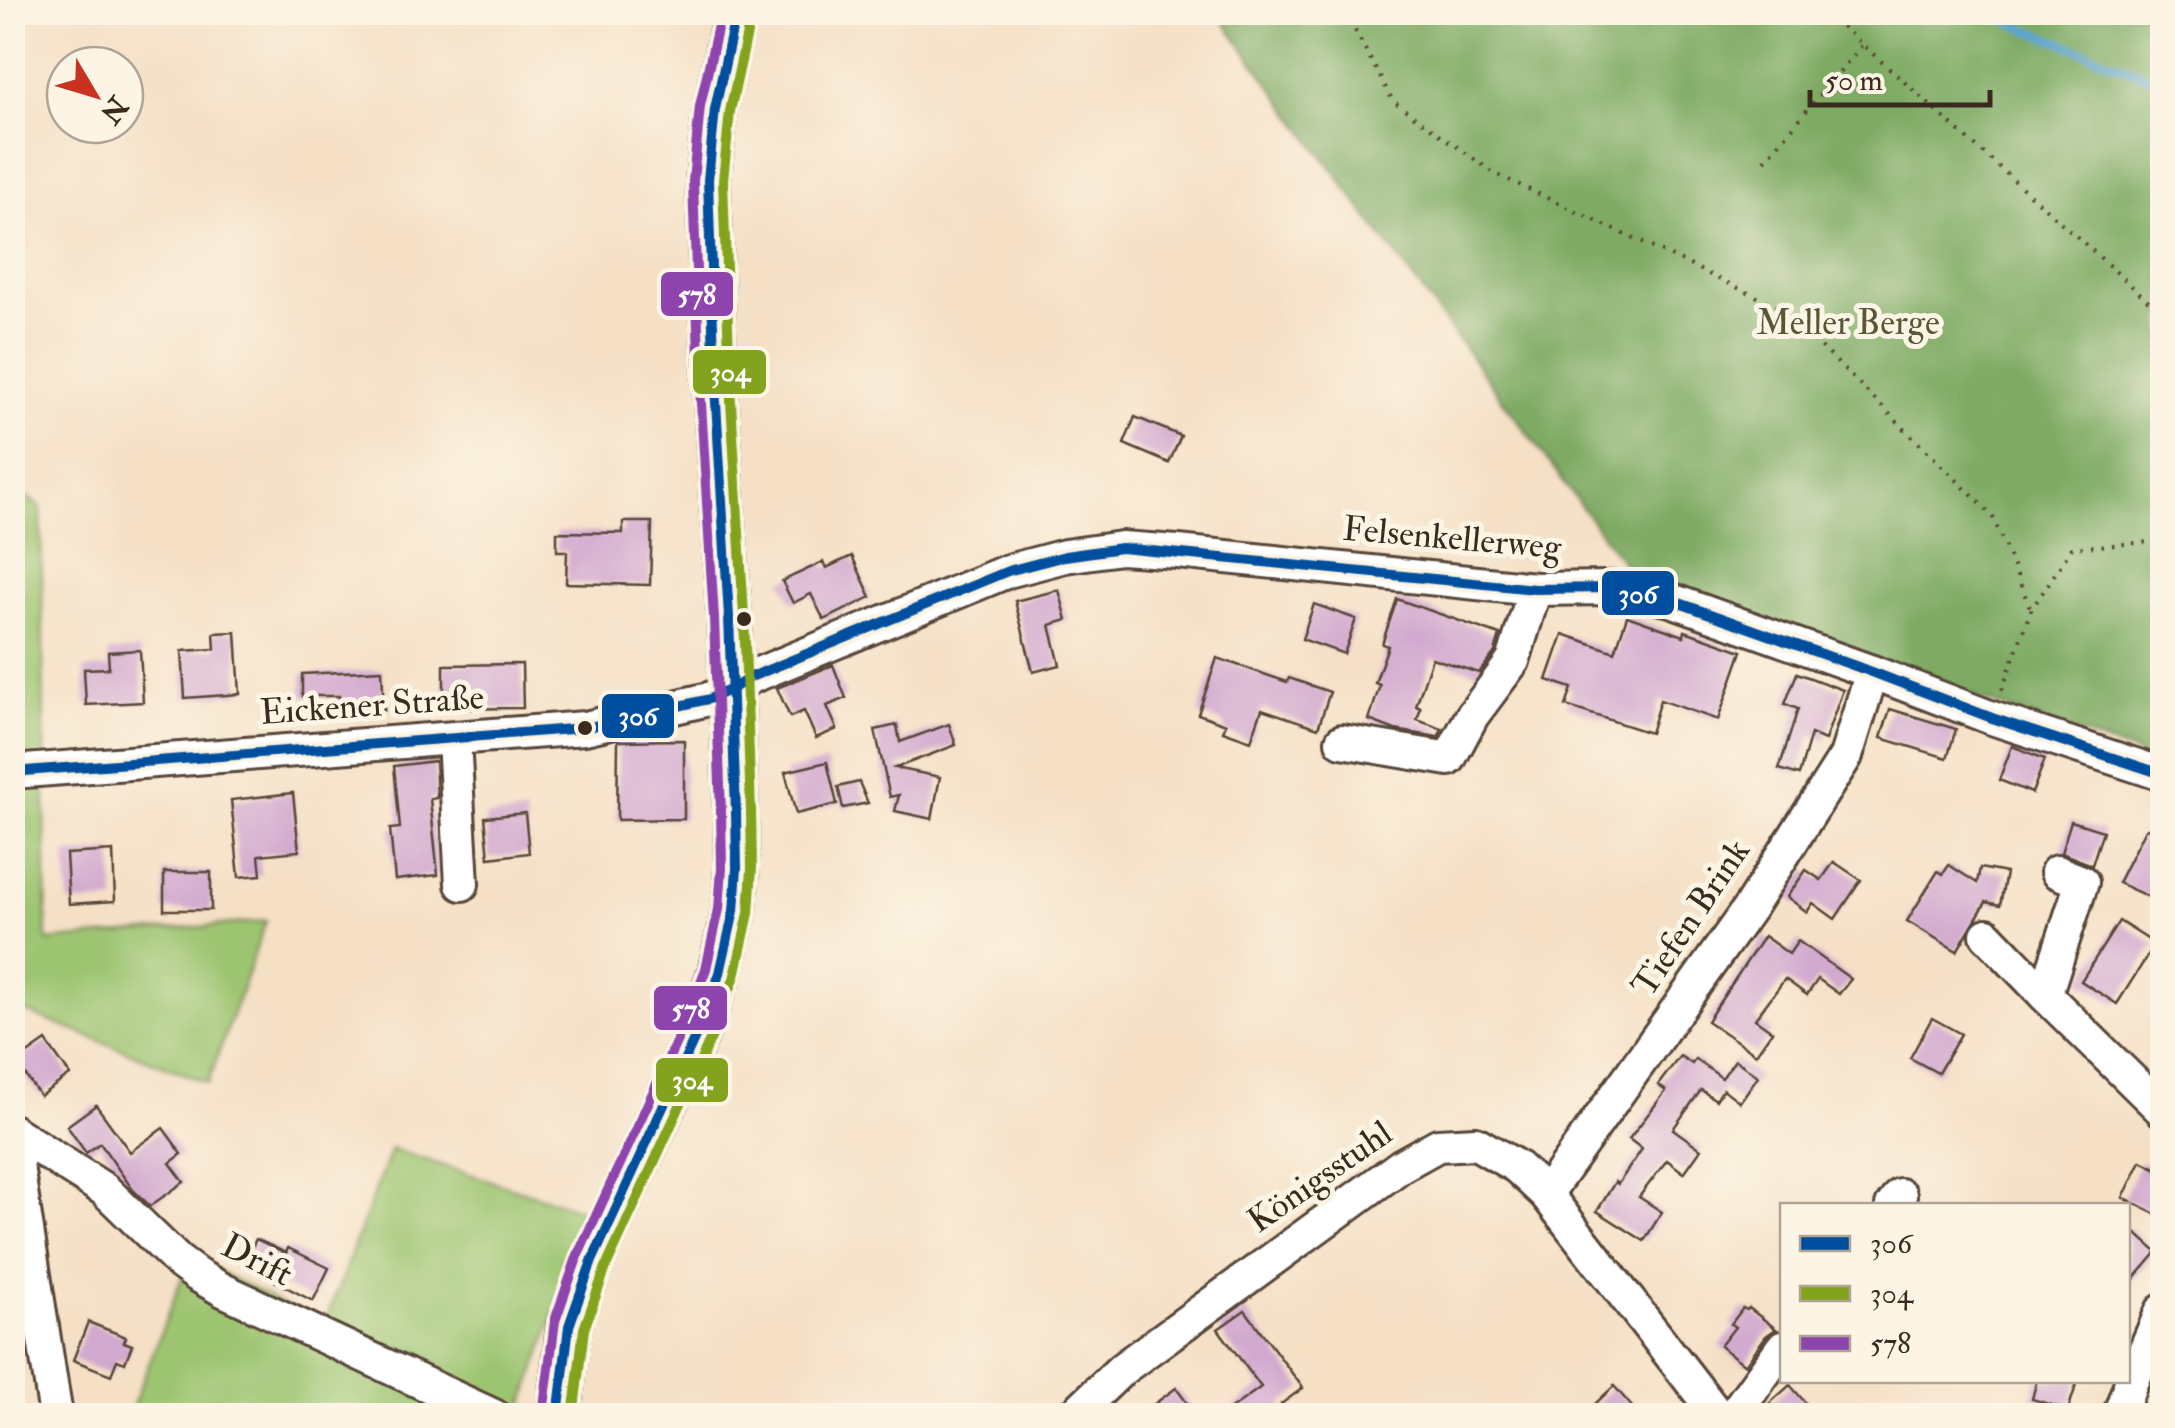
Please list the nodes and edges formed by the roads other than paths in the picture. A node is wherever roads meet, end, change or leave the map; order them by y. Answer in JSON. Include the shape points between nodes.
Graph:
{"nodes":[{"id":1,"x":736,"y":12,"type":"edge"},
{"id":2,"x":1534,"y":589,"type":"junction"},
{"id":3,"x":1872,"y":672,"type":"junction"},
{"id":4,"x":732,"y":689,"type":"junction"},
{"id":5,"x":454,"y":739,"type":"junction"},
{"id":6,"x":1342,"y":741,"type":"dead end"},
{"id":7,"x":12,"y":772,"type":"edge"},
{"id":8,"x":2162,"y":774,"type":"edge"},
{"id":9,"x":2057,"y":872,"type":"dead end"},
{"id":10,"x":462,"y":884,"type":"dead end"},
{"id":11,"x":1987,"y":935,"type":"dead end"},
{"id":12,"x":2045,"y":995,"type":"junction"},
{"id":13,"x":2162,"y":1110,"type":"edge"},
{"id":14,"x":12,"y":1132,"type":"edge"},
{"id":15,"x":1546,"y":1194,"type":"junction"},
{"id":16,"x":2162,"y":1312,"type":"edge"},
{"id":17,"x":1780,"y":1351,"type":"edge"},
{"id":18,"x":56,"y":1416,"type":"edge"},
{"id":19,"x":494,"y":1416,"type":"edge"},
{"id":20,"x":558,"y":1416,"type":"edge"},
{"id":21,"x":1073,"y":1416,"type":"edge"},
{"id":22,"x":1718,"y":1416,"type":"edge"},
{"id":23,"x":1733,"y":1416,"type":"edge"},
{"id":24,"x":2119,"y":1416,"type":"edge"}],
"edges":[{"from":1,"to":4,"type":"main road","via":[[708,180]]},
{"from":2,"to":3,"type":"street","name":"Felsenkellerweg","via":[[1612,588],[1672,600]]},
{"from":2,"to":4,"type":"street","name":"Felsenkellerweg","via":[[1122,548],[1008,571]]},
{"from":2,"to":6,"type":"street","via":[[1513,660],[1449,759]]},
{"from":3,"to":8,"type":"street","name":"Felsenkellerweg"},
{"from":3,"to":15,"type":"street","name":"Tiefen Brink","via":[[1846,756],[1750,907]]},
{"from":4,"to":5,"type":"street","name":"Eickener Straße","via":[[584,728]]},
{"from":4,"to":20,"type":"main road","via":[[737,868],[720,973],[592,1261],[570,1326]]},
{"from":5,"to":7,"type":"street","name":"Eickener Straße"},
{"from":5,"to":10,"type":"street"},
{"from":9,"to":12,"type":"street","via":[[2082,882]]},
{"from":11,"to":12,"type":"street"},
{"from":12,"to":13,"type":"street"},
{"from":14,"to":18,"type":"street","name":"Drift"},
{"from":14,"to":19,"type":"street","name":"Drift","via":[[105,1190],[196,1275]]},
{"from":15,"to":21,"type":"street","name":"Königsstuhl","via":[[1476,1143],[1438,1145],[1122,1369]]},
{"from":15,"to":22,"type":"street","name":"Königsstuhl"},
{"from":16,"to":24,"type":"street"},
{"from":17,"to":23,"type":"street"}]}
